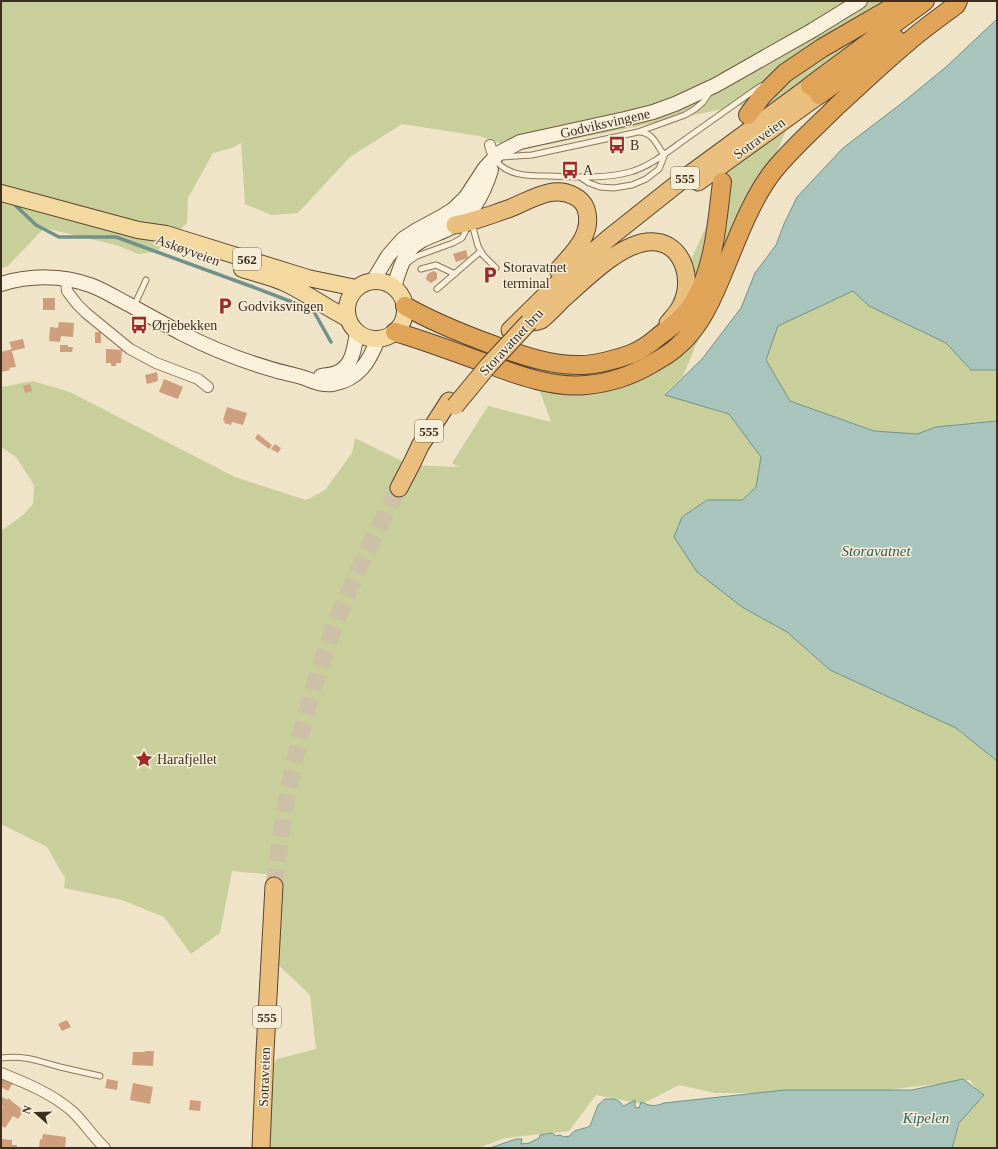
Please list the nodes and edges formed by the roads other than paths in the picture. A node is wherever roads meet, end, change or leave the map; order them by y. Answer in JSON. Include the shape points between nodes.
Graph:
{"nodes":[{"id":1,"x":860,"y":1,"type":"edge"},
{"id":2,"x":903,"y":1,"type":"edge"},
{"id":3,"x":925,"y":1,"type":"edge"},
{"id":4,"x":952,"y":1,"type":"edge"},
{"id":5,"x":958,"y":1,"type":"edge"},
{"id":6,"x":784,"y":73,"type":"junction"},
{"id":7,"x":716,"y":85,"type":"junction"},
{"id":8,"x":814,"y":90,"type":"junction"},
{"id":9,"x":748,"y":115,"type":"dead end"},
{"id":10,"x":638,"y":132,"type":"junction"},
{"id":11,"x":492,"y":151,"type":"junction"},
{"id":12,"x":665,"y":154,"type":"junction"},
{"id":13,"x":578,"y":176,"type":"junction"},
{"id":14,"x":722,"y":182,"type":"dead end"},
{"id":15,"x":1,"y":193,"type":"edge"},
{"id":16,"x":459,"y":219,"type":"junction"},
{"id":17,"x":138,"y":230,"type":"junction"},
{"id":18,"x":481,"y":252,"type":"junction"},
{"id":19,"x":421,"y":268,"type":"dead end"},
{"id":20,"x":496,"y":268,"type":"dead end"},
{"id":21,"x":455,"y":274,"type":"junction"},
{"id":22,"x":66,"y":279,"type":"junction"},
{"id":23,"x":146,"y":280,"type":"dead end"},
{"id":24,"x":567,"y":280,"type":"junction"},
{"id":25,"x":373,"y":281,"type":"junction"},
{"id":26,"x":1,"y":284,"type":"edge"},
{"id":27,"x":394,"y":287,"type":"junction"},
{"id":28,"x":356,"y":288,"type":"junction"},
{"id":29,"x":437,"y":289,"type":"dead end"},
{"id":30,"x":405,"y":306,"type":"junction"},
{"id":31,"x":134,"y":307,"type":"junction"},
{"id":32,"x":347,"y":318,"type":"junction"},
{"id":33,"x":395,"y":332,"type":"junction"},
{"id":34,"x":357,"y":333,"type":"junction"},
{"id":35,"x":378,"y":339,"type":"junction"},
{"id":36,"x":654,"y":340,"type":"junction"},
{"id":37,"x":300,"y":376,"type":"junction"},
{"id":38,"x":208,"y":387,"type":"dead end"},
{"id":39,"x":452,"y":404,"type":"junction"},
{"id":40,"x":399,"y":488,"type":"tunnel mouth"},
{"id":41,"x":274,"y":886,"type":"tunnel mouth"},
{"id":42,"x":1,"y":1058,"type":"edge"},
{"id":43,"x":1,"y":1073,"type":"edge"},
{"id":44,"x":100,"y":1076,"type":"dead end"},
{"id":45,"x":105,"y":1148,"type":"edge"},
{"id":46,"x":261,"y":1148,"type":"edge"}],
"edges":[{"from":1,"to":7,"type":"main road","name":"Godviksvingene"},
{"from":2,"to":6,"type":"highway"},
{"from":3,"to":8,"type":"highway","name":"Sotraveien","number":"555"},
{"from":4,"to":8,"type":"highway","name":"Sotraveien","number":"555"},
{"from":5,"to":33,"type":"highway","via":[[877,69],[813,129],[774,171],[747,217],[714,293],[693,331],[679,346],[644,369],[609,381],[568,385],[527,378]]},
{"from":6,"to":9,"type":"highway"},
{"from":6,"to":12,"type":"lane","via":[[752,92]]},
{"from":7,"to":10,"type":"lane","name":"Godviksvingene","via":[[695,109]]},
{"from":7,"to":11,"type":"main road","name":"Godviksvingene","via":[[653,112],[520,142],[499,153]]},
{"from":8,"to":24,"type":"highway","name":"Sotraveien","number":"555","via":[[682,180],[609,238]]},
{"from":10,"to":11,"type":"lane","name":"Godviksvingene","via":[[532,155]]},
{"from":10,"to":12,"type":"lane","name":"Godviksvingene","via":[[650,135]]},
{"from":11,"to":13,"type":"lane","via":[[497,162],[511,172],[536,176]]},
{"from":11,"to":16,"type":"main road","via":[[489,176],[478,202],[467,215]]},
{"from":12,"to":13,"type":"lane","via":[[631,172],[618,175]]},
{"from":12,"to":13,"type":"lane","via":[[659,169],[632,185],[600,187]]},
{"from":14,"to":36,"type":"highway","number":"555","via":[[713,250],[706,276],[686,313]]},
{"from":15,"to":17,"type":"main road","name":"Askøyveien","number":"562"},
{"from":16,"to":18,"type":"lane"},
{"from":16,"to":24,"type":"highway","number":"555","via":[[515,206],[548,193],[568,193],[579,198],[585,205],[588,226],[583,239],[571,255]]},
{"from":16,"to":25,"type":"main road","via":[[443,216],[403,239],[388,256]]},
{"from":16,"to":27,"type":"main road","via":[[447,230],[421,240],[410,249],[404,258]]},
{"from":17,"to":28,"type":"main road","name":"Askøyveien","number":"562","via":[[166,234],[308,278]]},
{"from":17,"to":32,"type":"main road","name":"Askøyveien","number":"562","via":[[163,243],[286,283]]},
{"from":18,"to":20,"type":"lane"},
{"from":18,"to":21,"type":"lane"},
{"from":19,"to":21,"type":"lane","via":[[436,265]]},
{"from":21,"to":29,"type":"lane"},
{"from":22,"to":26,"type":"main road","via":[[31,277]]},
{"from":22,"to":31,"type":"main road","via":[[91,285]]},
{"from":22,"to":38,"type":"street","via":[[68,291],[77,304],[130,349],[156,363],[198,379]]},
{"from":23,"to":31,"type":"lane"},
{"from":24,"to":36,"type":"highway","number":"555","via":[[632,246],[648,242],[659,243],[675,251],[686,274],[685,295],[681,306]]},
{"from":24,"to":39,"type":"highway","name":"Storavatnet bru","number":"555","via":[[505,336]]},
{"from":24,"to":39,"type":"highway","name":"Storavatnet bru","number":"555","bridge":true,"via":[[540,320],[529,322]]},
{"from":25,"to":27,"type":"main road","via":[[384,282]]},
{"from":25,"to":28,"type":"main road"},
{"from":27,"to":30,"type":"main road"},
{"from":28,"to":32,"type":"main road","via":[[349,299]]},
{"from":30,"to":33,"type":"main road","via":[[403,320]]},
{"from":30,"to":36,"type":"highway","number":"555","via":[[476,339],[551,363],[581,366],[598,363],[631,354]]},
{"from":31,"to":37,"type":"main road","via":[[222,352]]},
{"from":32,"to":34,"type":"main road","number":"562"},
{"from":33,"to":35,"type":"main road"},
{"from":34,"to":35,"type":"main road","via":[[367,338]]},
{"from":34,"to":37,"type":"main road","via":[[354,352],[343,369],[336,373]]},
{"from":35,"to":37,"type":"main road","via":[[368,362],[349,379],[325,384]]},
{"from":39,"to":40,"type":"highway","number":"555","via":[[424,451],[412,463]]},
{"from":41,"to":46,"type":"highway","name":"Sotraveien","number":"555"},
{"from":42,"to":44,"type":"lane","via":[[12,1056],[33,1059]]},
{"from":43,"to":45,"type":"street","via":[[37,1088],[59,1101],[73,1112]]}]}
